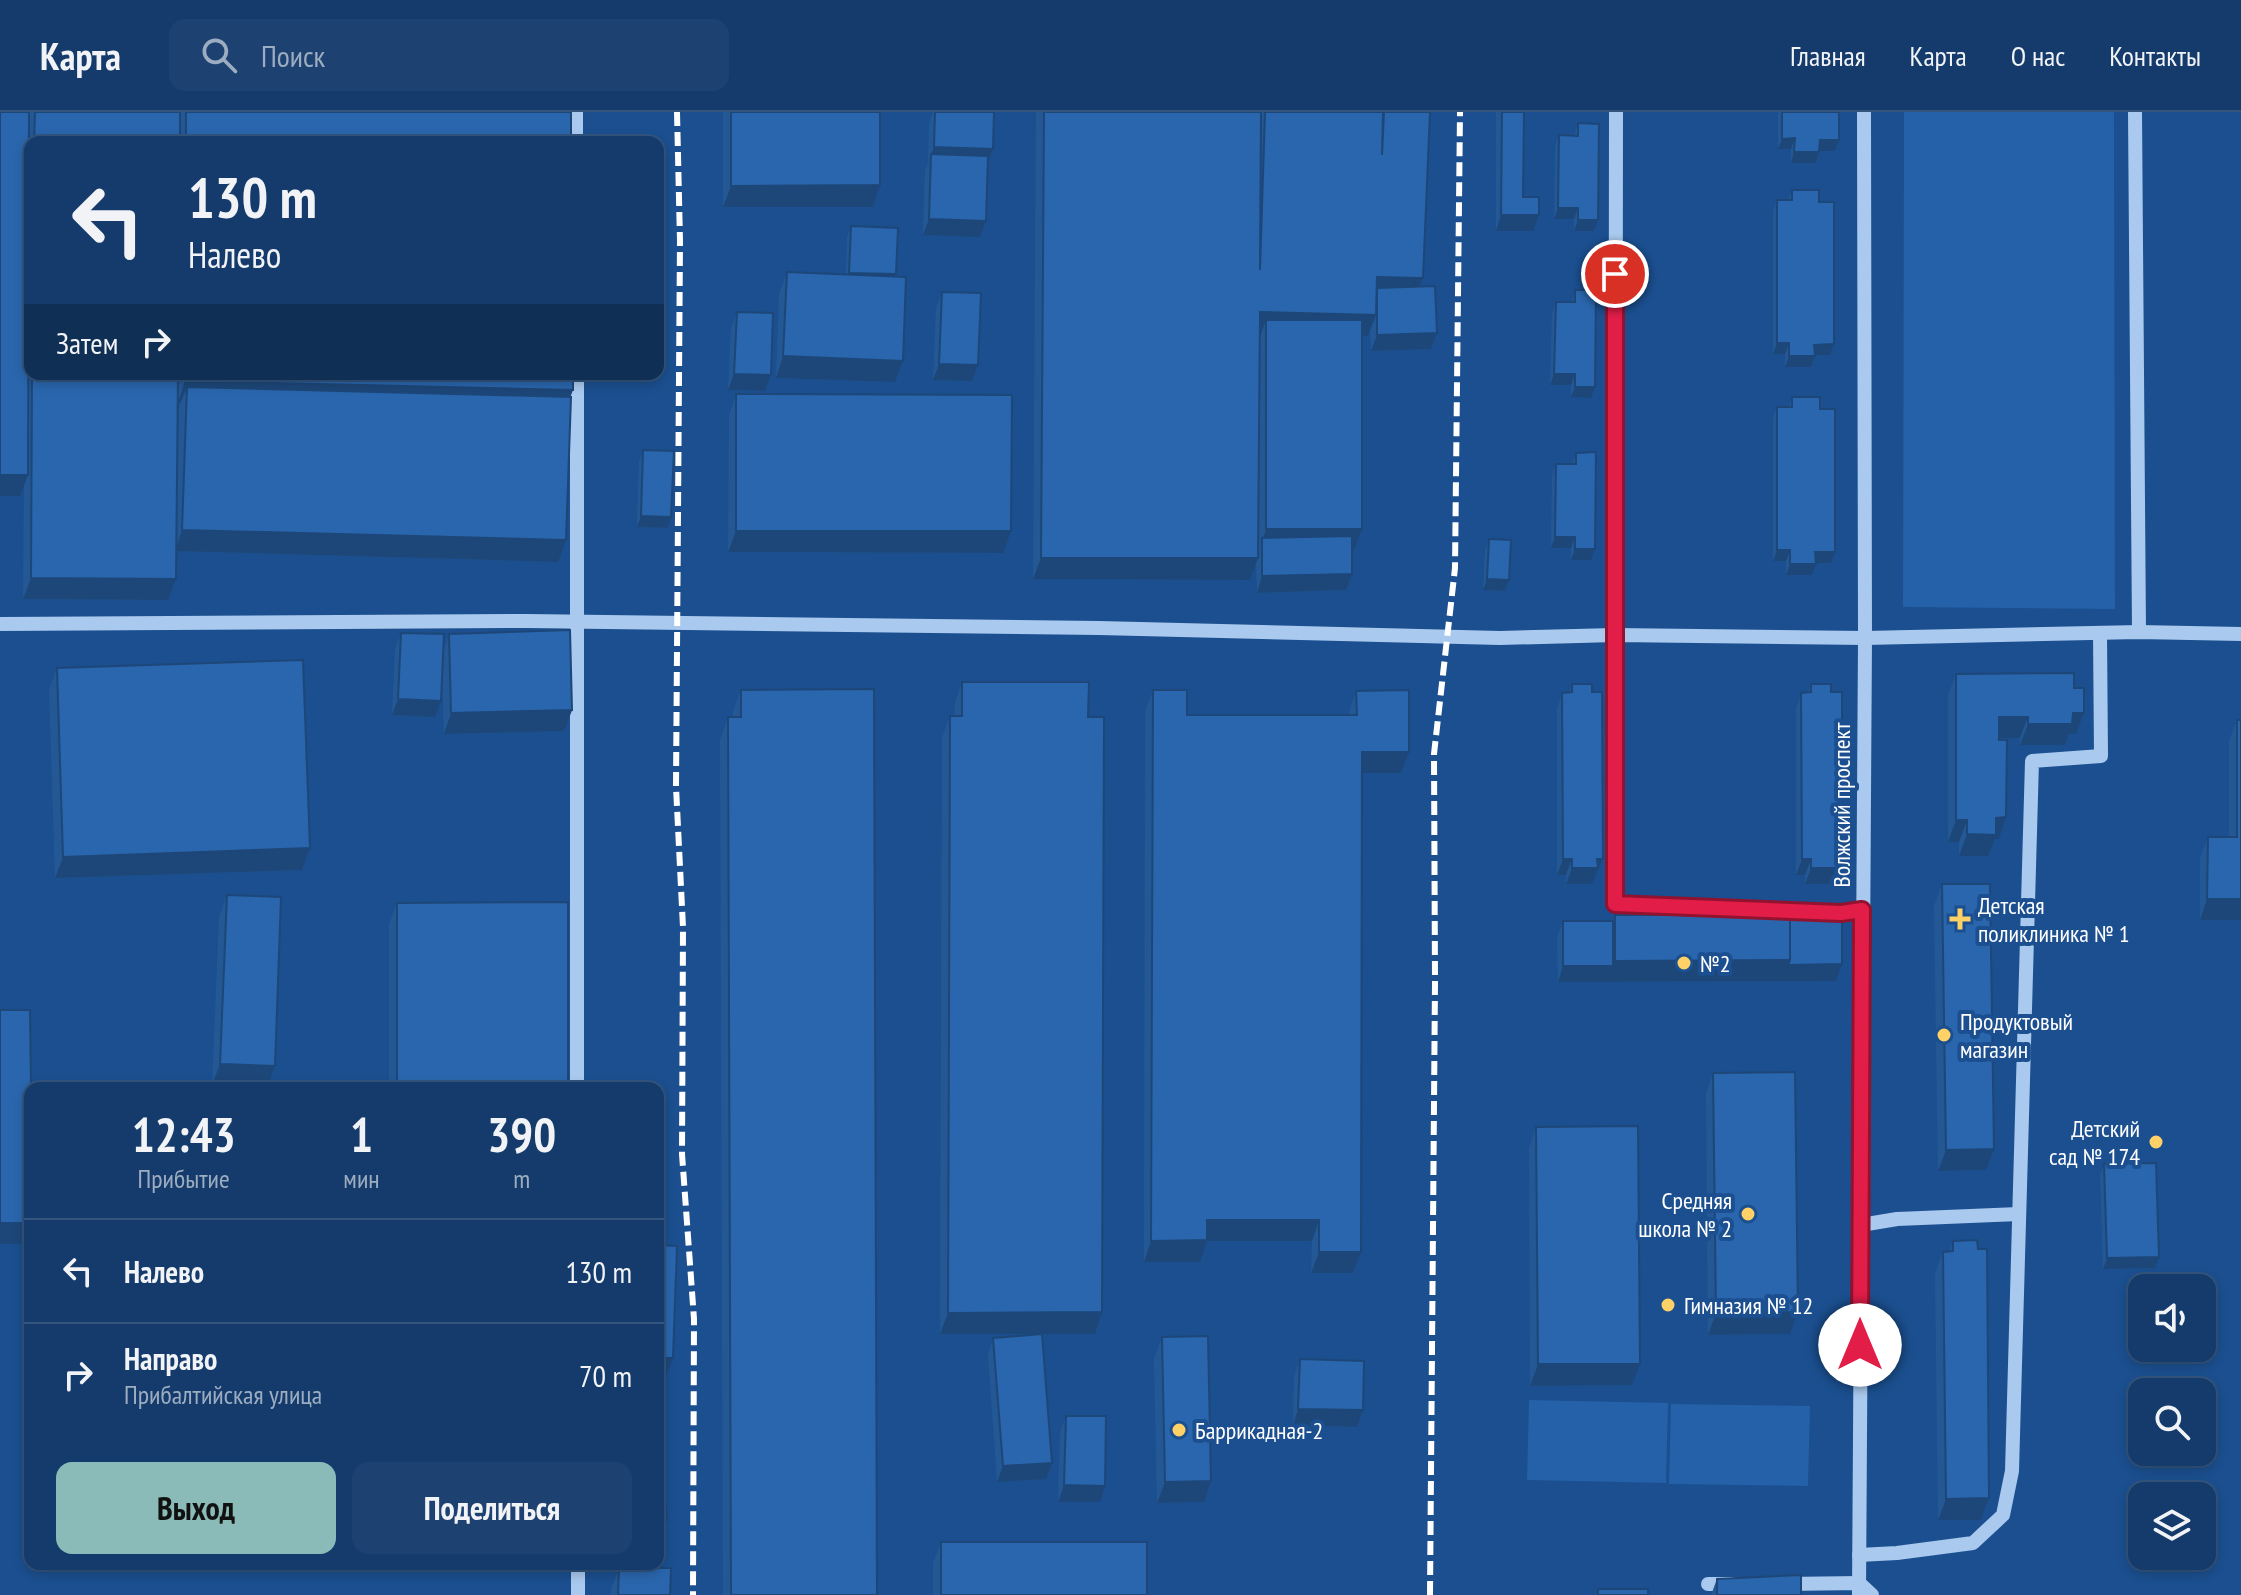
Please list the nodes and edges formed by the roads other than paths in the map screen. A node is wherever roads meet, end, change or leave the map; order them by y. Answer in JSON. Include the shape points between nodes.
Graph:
{"nodes":[{"id":1,"x":576,"y":112,"type":"edge"},
{"id":2,"x":1616,"y":112,"type":"edge"},
{"id":3,"x":1864,"y":112,"type":"edge"},
{"id":4,"x":2135,"y":112,"type":"edge"},
{"id":5,"x":576,"y":136,"type":"edge"},
{"id":6,"x":577,"y":380,"type":"edge"},
{"id":7,"x":577,"y":621,"type":"junction"},
{"id":8,"x":0,"y":624,"type":"edge"},
{"id":9,"x":2139,"y":632,"type":"junction"},
{"id":10,"x":2100,"y":633,"type":"junction"},
{"id":11,"x":2241,"y":634,"type":"edge"},
{"id":12,"x":1615,"y":635,"type":"junction"},
{"id":13,"x":1865,"y":638,"type":"junction"},
{"id":14,"x":1862,"y":910,"type":"junction"},
{"id":15,"x":577,"y":1082,"type":"edge"},
{"id":16,"x":2019,"y":1214,"type":"junction"},
{"id":17,"x":1861,"y":1225,"type":"junction"},
{"id":18,"x":1859,"y":1555,"type":"junction"},
{"id":19,"x":578,"y":1570,"type":"edge"},
{"id":20,"x":1708,"y":1584,"type":"dead end"},
{"id":21,"x":1859,"y":1589,"type":"edge"},
{"id":22,"x":578,"y":1595,"type":"edge"},
{"id":23,"x":1872,"y":1595,"type":"edge"}],
"edges":[{"from":1,"to":5,"type":"street"},
{"from":2,"to":12,"type":"street"},
{"from":3,"to":13,"type":"street","name":"Волжский проспект"},
{"from":4,"to":9,"type":"street"},
{"from":6,"to":7,"type":"street"},
{"from":7,"to":8,"type":"street"},
{"from":7,"to":12,"type":"street","via":[[1500,638]]},
{"from":7,"to":15,"type":"street"},
{"from":9,"to":10,"type":"street"},
{"from":9,"to":11,"type":"street"},
{"from":10,"to":13,"type":"street"},
{"from":10,"to":16,"type":"street","via":[[2101,756],[2032,761]]},
{"from":12,"to":13,"type":"street"},
{"from":12,"to":14,"type":"street","via":[[1615,904]]},
{"from":13,"to":14,"type":"street","name":"Волжский проспект"},
{"from":14,"to":17,"type":"street","name":"Волжский проспект"},
{"from":16,"to":17,"type":"street"},
{"from":16,"to":18,"type":"street","via":[[2012,1471],[2003,1515],[1973,1543]]},
{"from":17,"to":18,"type":"street","name":"Волжский проспект"},
{"from":18,"to":21,"type":"street","name":"Волжский проспект"},
{"from":19,"to":22,"type":"street"},
{"from":20,"to":21,"type":"street"},
{"from":21,"to":23,"type":"street"}]}
